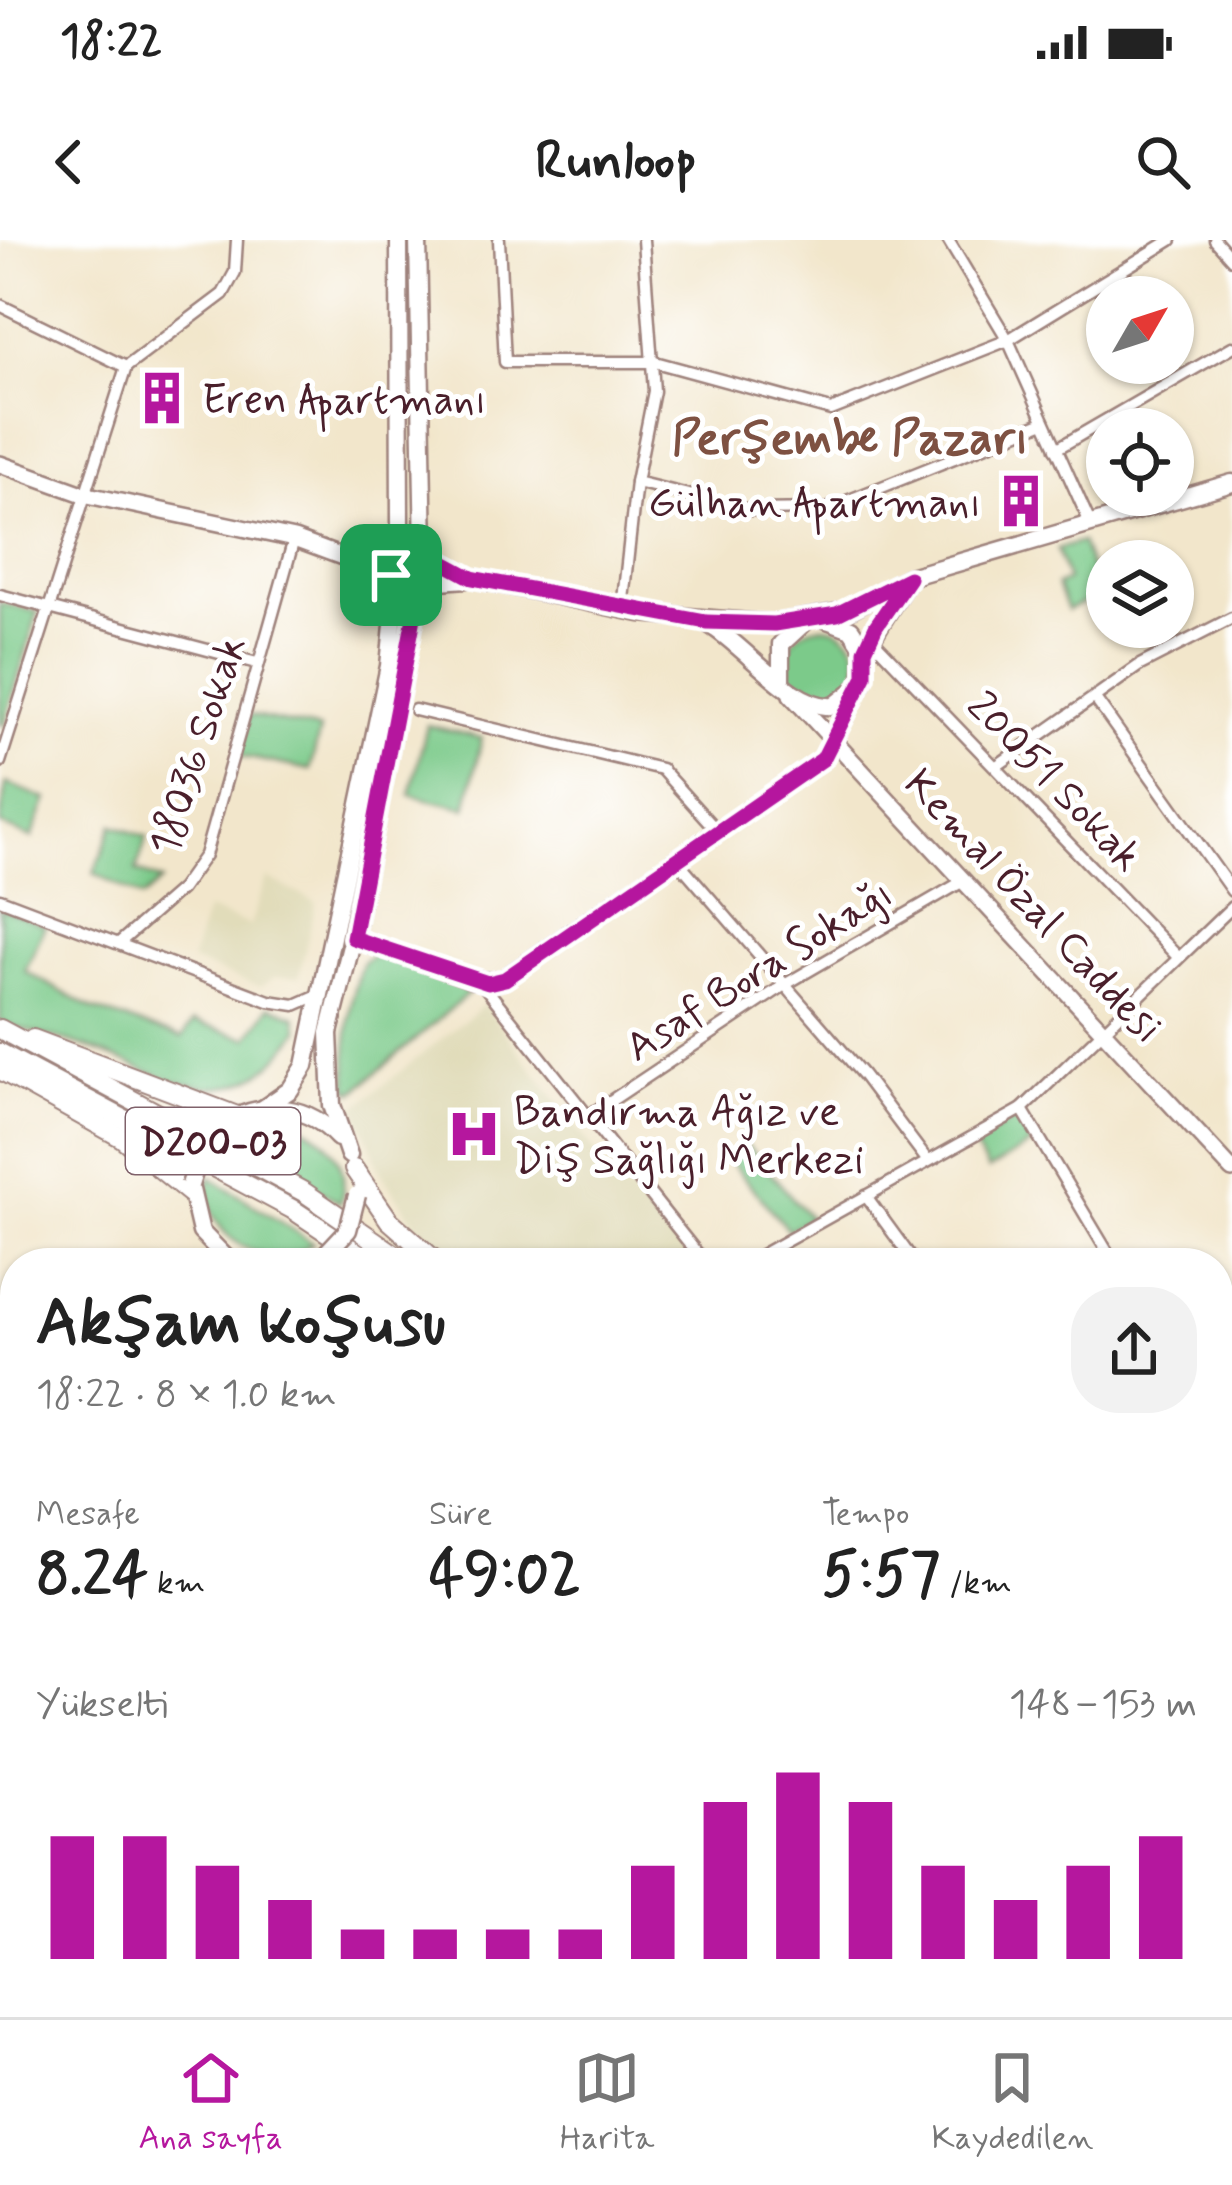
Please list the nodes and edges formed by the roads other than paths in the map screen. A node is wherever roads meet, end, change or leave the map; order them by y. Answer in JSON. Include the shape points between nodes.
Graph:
{"nodes":[{"id":1,"x":237,"y":240,"type":"edge"},
{"id":2,"x":399,"y":240,"type":"edge"},
{"id":3,"x":418,"y":240,"type":"edge"},
{"id":4,"x":499,"y":240,"type":"edge"},
{"id":5,"x":643,"y":240,"type":"edge"},
{"id":6,"x":948,"y":240,"type":"edge"},
{"id":7,"x":1171,"y":240,"type":"edge"},
{"id":8,"x":1215,"y":240,"type":"edge"},
{"id":9,"x":1232,"y":260,"type":"edge"},
{"id":10,"x":0,"y":305,"type":"edge"},
{"id":11,"x":1008,"y":340,"type":"junction"},
{"id":12,"x":1232,"y":347,"type":"edge"},
{"id":13,"x":655,"y":362,"type":"junction"},
{"id":14,"x":126,"y":368,"type":"junction"},
{"id":15,"x":1044,"y":422,"type":"junction"},
{"id":16,"x":1056,"y":449,"type":"junction"},
{"id":17,"x":0,"y":464,"type":"edge"},
{"id":18,"x":636,"y":482,"type":"junction"},
{"id":19,"x":1232,"y":483,"type":"edge"},
{"id":20,"x":83,"y":494,"type":"junction"},
{"id":21,"x":1090,"y":523,"type":"junction"},
{"id":22,"x":294,"y":539,"type":"junction"},
{"id":23,"x":395,"y":552,"type":"junction"},
{"id":24,"x":427,"y":553,"type":"junction"},
{"id":25,"x":356,"y":558,"type":"junction"},
{"id":26,"x":393,"y":578,"type":"junction"},
{"id":27,"x":472,"y":578,"type":"junction"},
{"id":28,"x":909,"y":578,"type":"junction"},
{"id":29,"x":423,"y":584,"type":"junction"},
{"id":30,"x":0,"y":595,"type":"edge"},
{"id":31,"x":48,"y":606,"type":"junction"},
{"id":32,"x":622,"y":609,"type":"junction"},
{"id":33,"x":1232,"y":618,"type":"edge"},
{"id":34,"x":813,"y":619,"type":"junction"},
{"id":35,"x":706,"y":622,"type":"junction"},
{"id":36,"x":872,"y":650,"type":"junction"},
{"id":37,"x":257,"y":663,"type":"junction"},
{"id":38,"x":786,"y":689,"type":"junction"},
{"id":39,"x":857,"y":692,"type":"junction"},
{"id":40,"x":1094,"y":697,"type":"junction"},
{"id":41,"x":415,"y":710,"type":"dead end"},
{"id":42,"x":848,"y":716,"type":"junction"},
{"id":43,"x":5,"y":729,"type":"edge"},
{"id":44,"x":832,"y":744,"type":"junction"},
{"id":45,"x":0,"y":762,"type":"edge"},
{"id":46,"x":850,"y":763,"type":"junction"},
{"id":47,"x":998,"y":765,"type":"junction"},
{"id":48,"x":718,"y":832,"type":"junction"},
{"id":49,"x":676,"y":859,"type":"junction"},
{"id":50,"x":964,"y":880,"type":"junction"},
{"id":51,"x":1232,"y":891,"type":"edge"},
{"id":52,"x":0,"y":899,"type":"edge"},
{"id":53,"x":1232,"y":908,"type":"edge"},
{"id":54,"x":353,"y":938,"type":"junction"},
{"id":55,"x":118,"y":943,"type":"junction"},
{"id":56,"x":1177,"y":956,"type":"junction"},
{"id":57,"x":481,"y":982,"type":"junction"},
{"id":58,"x":787,"y":984,"type":"junction"},
{"id":59,"x":313,"y":1003,"type":"junction"},
{"id":60,"x":1105,"y":1028,"type":"junction"},
{"id":61,"x":6,"y":1031,"type":"edge"},
{"id":62,"x":0,"y":1053,"type":"edge"},
{"id":63,"x":0,"y":1070,"type":"edge"},
{"id":64,"x":263,"y":1108,"type":"junction"},
{"id":65,"x":1022,"y":1109,"type":"junction"},
{"id":66,"x":588,"y":1116,"type":"junction"},
{"id":67,"x":233,"y":1118,"type":"junction"},
{"id":68,"x":927,"y":1160,"type":"junction"},
{"id":69,"x":352,"y":1162,"type":"junction"},
{"id":70,"x":1232,"y":1170,"type":"edge"},
{"id":71,"x":190,"y":1189,"type":"junction"},
{"id":72,"x":866,"y":1196,"type":"junction"},
{"id":73,"x":216,"y":1248,"type":"edge"},
{"id":74,"x":331,"y":1248,"type":"edge"},
{"id":75,"x":350,"y":1248,"type":"edge"},
{"id":76,"x":385,"y":1248,"type":"edge"},
{"id":77,"x":421,"y":1248,"type":"edge"},
{"id":78,"x":693,"y":1248,"type":"edge"},
{"id":79,"x":774,"y":1248,"type":"edge"},
{"id":80,"x":904,"y":1248,"type":"edge"},
{"id":81,"x":1105,"y":1248,"type":"edge"}],
"edges":[{"from":1,"to":14,"type":"street","via":[[235,272],[223,294]]},
{"from":2,"to":23,"type":"main road"},
{"from":3,"to":24,"type":"main road"},
{"from":4,"to":13,"type":"street","via":[[505,362]]},
{"from":5,"to":13,"type":"street"},
{"from":6,"to":11,"type":"street"},
{"from":7,"to":11,"type":"street"},
{"from":8,"to":9,"type":"street"},
{"from":10,"to":14,"type":"street"},
{"from":11,"to":13,"type":"street","via":[[831,410]]},
{"from":11,"to":15,"type":"street"},
{"from":12,"to":16,"type":"street"},
{"from":13,"to":18,"type":"street"},
{"from":14,"to":20,"type":"street"},
{"from":15,"to":16,"type":"street"},
{"from":15,"to":18,"type":"street","via":[[826,509],[748,510]]},
{"from":16,"to":21,"type":"street"},
{"from":17,"to":20,"type":"main road"},
{"from":18,"to":32,"type":"street"},
{"from":19,"to":21,"type":"main road"},
{"from":20,"to":22,"type":"main road"},
{"from":20,"to":31,"type":"street"},
{"from":21,"to":28,"type":"main road"},
{"from":22,"to":25,"type":"main road"},
{"from":22,"to":37,"type":"street","name":"18036 Sokak"},
{"from":23,"to":24,"type":"main road","via":[[411,545]]},
{"from":23,"to":25,"type":"main road"},
{"from":23,"to":26,"type":"main road"},
{"from":24,"to":27,"type":"main road"},
{"from":24,"to":29,"type":"main road"},
{"from":25,"to":26,"type":"main road"},
{"from":26,"to":29,"type":"main road"},
{"from":26,"to":59,"type":"main road","via":[[389,666]]},
{"from":27,"to":29,"type":"main road"},
{"from":27,"to":32,"type":"main road"},
{"from":28,"to":34,"type":"main road"},
{"from":28,"to":36,"type":"main road"},
{"from":29,"to":54,"type":"main road"},
{"from":30,"to":31,"type":"street"},
{"from":31,"to":37,"type":"street"},
{"from":31,"to":43,"type":"street"},
{"from":32,"to":35,"type":"main road"},
{"from":33,"to":40,"type":"street"},
{"from":34,"to":35,"type":"main road"},
{"from":34,"to":36,"type":"main road","via":[[840,622]]},
{"from":34,"to":38,"type":"main road","via":[[781,644]]},
{"from":35,"to":38,"type":"main road"},
{"from":36,"to":39,"type":"main road"},
{"from":36,"to":47,"type":"street","name":"20051 Sokak"},
{"from":37,"to":55,"type":"street","name":"18036 Sokak","via":[[205,855],[181,889]]},
{"from":38,"to":39,"type":"main road","via":[[818,708]]},
{"from":38,"to":44,"type":"main road","name":"Kemal Özal Caddesi"},
{"from":39,"to":42,"type":"main road"},
{"from":40,"to":47,"type":"street"},
{"from":40,"to":51,"type":"street"},
{"from":41,"to":48,"type":"street","via":[[661,769]]},
{"from":42,"to":44,"type":"main road"},
{"from":42,"to":46,"type":"main road"},
{"from":43,"to":45,"type":"street"},
{"from":44,"to":46,"type":"main road","name":"Kemal Özal Caddesi"},
{"from":44,"to":48,"type":"main road","via":[[808,771]]},
{"from":46,"to":50,"type":"main road","name":"Kemal Özal Caddesi"},
{"from":47,"to":56,"type":"street","name":"20051 Sokak"},
{"from":48,"to":49,"type":"main road"},
{"from":49,"to":57,"type":"main road","via":[[505,979]]},
{"from":49,"to":58,"type":"street"},
{"from":50,"to":58,"type":"street","name":"Asaf Bora Sokağı"},
{"from":50,"to":60,"type":"main road","name":"Kemal Özal Caddesi"},
{"from":52,"to":55,"type":"street"},
{"from":53,"to":56,"type":"street"},
{"from":54,"to":57,"type":"main road"},
{"from":54,"to":69,"type":"main road","via":[[327,1051],[332,1105]]},
{"from":55,"to":59,"type":"street","via":[[254,997]]},
{"from":56,"to":60,"type":"street"},
{"from":57,"to":66,"type":"street"},
{"from":58,"to":66,"type":"street","name":"Asaf Bora Sokağı"},
{"from":58,"to":68,"type":"street"},
{"from":59,"to":64,"type":"main road","via":[[297,1080]]},
{"from":60,"to":65,"type":"street"},
{"from":60,"to":70,"type":"main road","name":"Kemal Özal Caddesi"},
{"from":61,"to":67,"type":"highway","number":"D200-03"},
{"from":61,"to":76,"type":"highway","number":"D200-03","via":[[304,1192]]},
{"from":62,"to":75,"type":"highway","number":"D200-03"},
{"from":63,"to":71,"type":"highway","number":"D200-03","via":[[122,1138]]},
{"from":64,"to":67,"type":"main road"},
{"from":64,"to":69,"type":"main road","via":[[314,1118]]},
{"from":65,"to":68,"type":"street"},
{"from":65,"to":81,"type":"street"},
{"from":66,"to":78,"type":"street"},
{"from":67,"to":71,"type":"main road","bridge":true,"via":[[202,1148]]},
{"from":68,"to":72,"type":"street"},
{"from":69,"to":74,"type":"main road","bridge":true,"via":[[357,1195],[348,1230]]},
{"from":69,"to":77,"type":"highway","via":[[388,1220]]},
{"from":71,"to":73,"type":"main road","via":[[201,1232]]},
{"from":72,"to":79,"type":"street"},
{"from":72,"to":80,"type":"street"}]}
